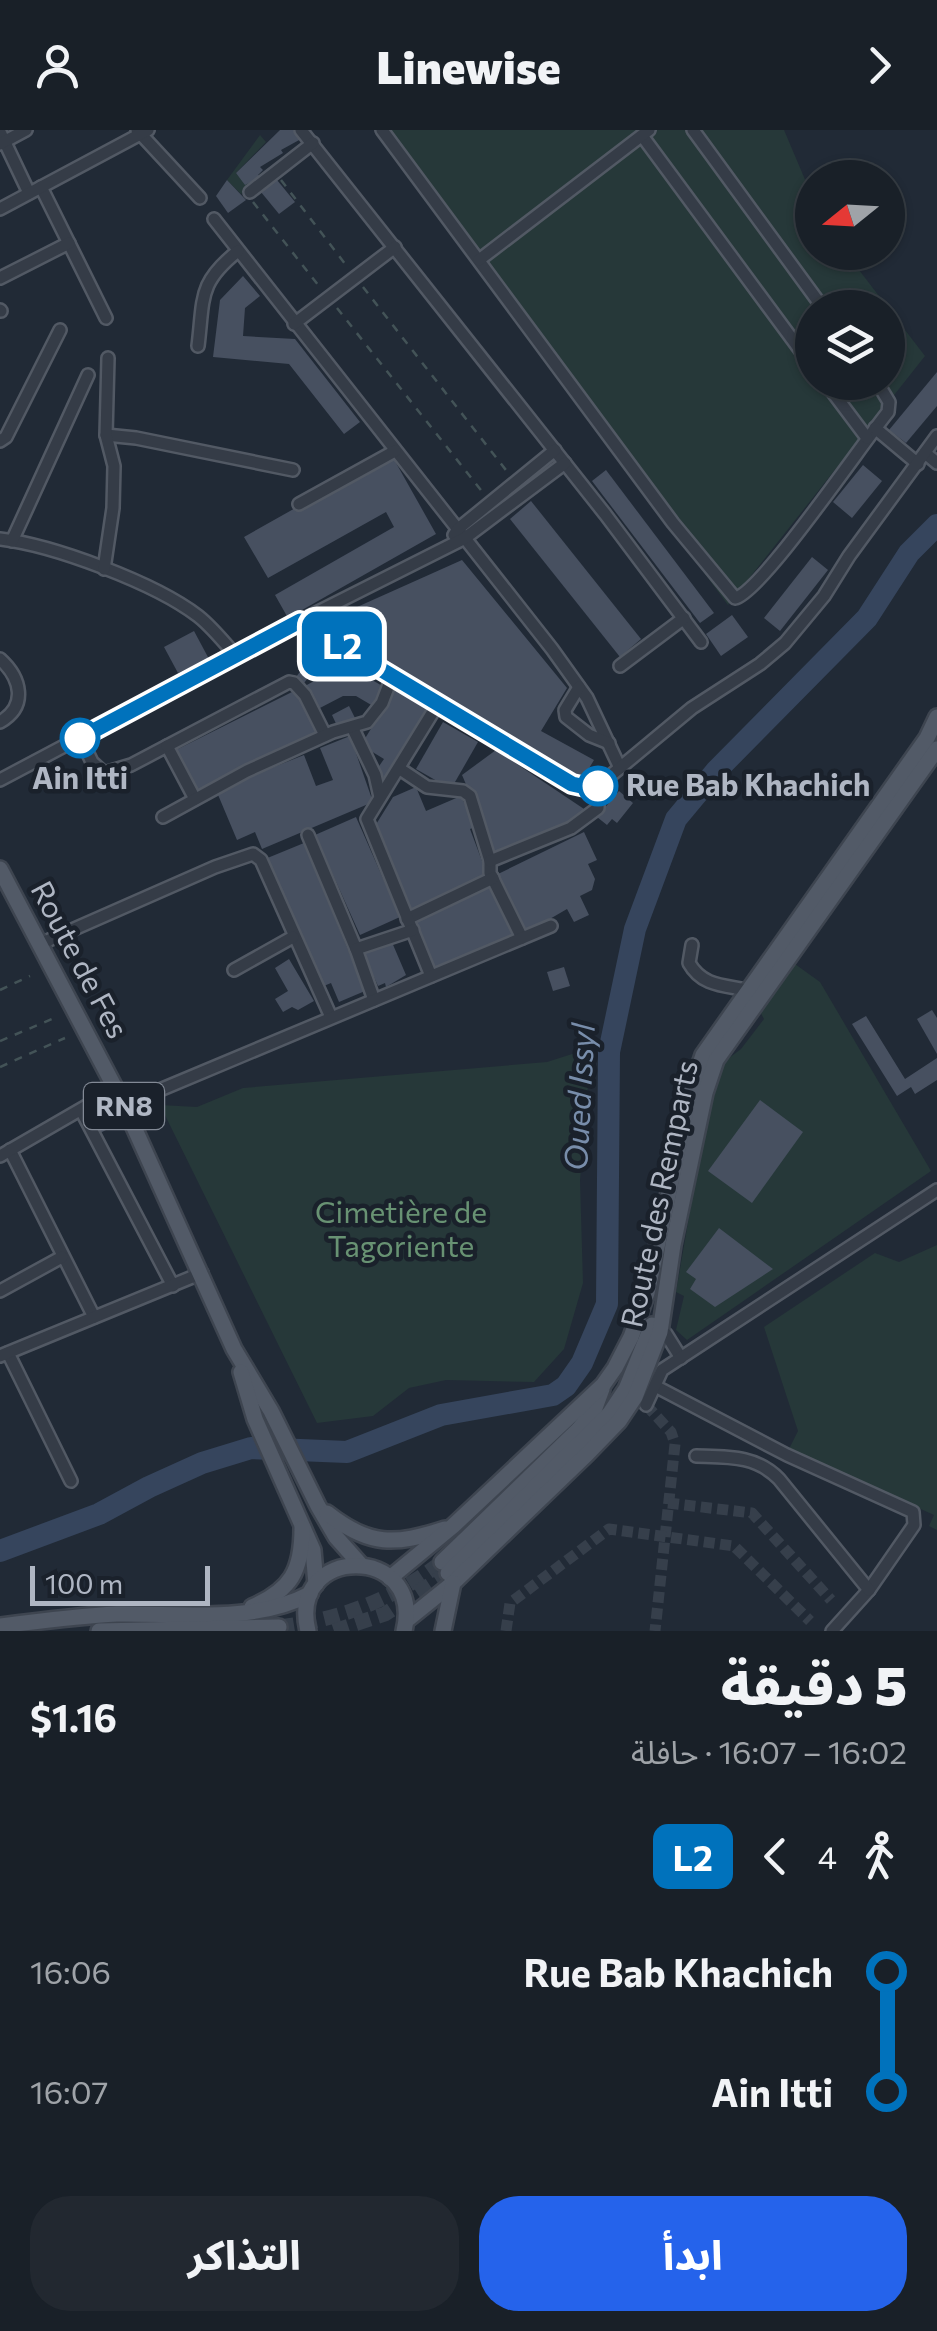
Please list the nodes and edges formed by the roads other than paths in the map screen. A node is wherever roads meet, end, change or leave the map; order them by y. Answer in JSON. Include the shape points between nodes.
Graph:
{"nodes":[{"id":1,"x":26,"y":130,"type":"edge"},
{"id":2,"x":302,"y":130,"type":"edge"},
{"id":3,"x":382,"y":130,"type":"edge"},
{"id":4,"x":693,"y":130,"type":"edge"},
{"id":5,"x":142,"y":132,"type":"edge"},
{"id":6,"x":646,"y":134,"type":"edge"},
{"id":7,"x":2,"y":139,"type":"edge"},
{"id":8,"x":313,"y":144,"type":"junction"},
{"id":9,"x":35,"y":190,"type":"junction"},
{"id":10,"x":250,"y":192,"type":"road end"},
{"id":11,"x":200,"y":198,"type":"dead end"},
{"id":12,"x":0,"y":209,"type":"edge"},
{"id":13,"x":214,"y":219,"type":"dead end"},
{"id":14,"x":69,"y":242,"type":"junction"},
{"id":15,"x":395,"y":247,"type":"junction"},
{"id":16,"x":238,"y":251,"type":"junction"},
{"id":17,"x":479,"y":260,"type":"junction"},
{"id":18,"x":2,"y":272,"type":"edge"},
{"id":19,"x":810,"y":290,"type":"edge"},
{"id":20,"x":106,"y":318,"type":"dead end"},
{"id":21,"x":294,"y":324,"type":"junction"},
{"id":22,"x":60,"y":330,"type":"dead end"},
{"id":23,"x":795,"y":342,"type":"edge"},
{"id":24,"x":198,"y":346,"type":"dead end"},
{"id":25,"x":108,"y":358,"type":"dead end"},
{"id":26,"x":88,"y":374,"type":"dead end"},
{"id":27,"x":841,"y":400,"type":"edge"},
{"id":28,"x":887,"y":400,"type":"edge"},
{"id":29,"x":871,"y":433,"type":"junction"},
{"id":30,"x":106,"y":435,"type":"junction"},
{"id":31,"x":937,"y":436,"type":"edge"},
{"id":32,"x":0,"y":441,"type":"edge"},
{"id":33,"x":556,"y":450,"type":"junction"},
{"id":34,"x":395,"y":451,"type":"junction"},
{"id":35,"x":929,"y":460,"type":"edge"},
{"id":36,"x":566,"y":463,"type":"junction"},
{"id":37,"x":293,"y":470,"type":"dead end"},
{"id":38,"x":299,"y":504,"type":"dead end"},
{"id":39,"x":462,"y":534,"type":"junction"},
{"id":40,"x":6,"y":540,"type":"edge"},
{"id":41,"x":104,"y":568,"type":"junction"},
{"id":42,"x":684,"y":618,"type":"junction"},
{"id":43,"x":300,"y":621,"type":"junction"},
{"id":44,"x":701,"y":642,"type":"dead end"},
{"id":45,"x":236,"y":656,"type":"junction"},
{"id":46,"x":0,"y":659,"type":"edge"},
{"id":47,"x":620,"y":666,"type":"dead end"},
{"id":48,"x":393,"y":674,"type":"junction"},
{"id":49,"x":580,"y":688,"type":"junction"},
{"id":50,"x":439,"y":702,"type":"junction"},
{"id":51,"x":937,"y":717,"type":"edge"},
{"id":52,"x":0,"y":722,"type":"edge"},
{"id":53,"x":352,"y":727,"type":"junction"},
{"id":54,"x":325,"y":736,"type":"junction"},
{"id":55,"x":80,"y":738,"type":"junction"},
{"id":56,"x":610,"y":743,"type":"junction"},
{"id":57,"x":167,"y":746,"type":"junction"},
{"id":58,"x":937,"y":749,"type":"edge"},
{"id":59,"x":620,"y":768,"type":"junction"},
{"id":60,"x":400,"y":769,"type":"junction"},
{"id":61,"x":0,"y":780,"type":"edge"},
{"id":62,"x":598,"y":786,"type":"junction"},
{"id":63,"x":380,"y":798,"type":"junction"},
{"id":64,"x":195,"y":799,"type":"junction"},
{"id":65,"x":163,"y":817,"type":"dead end"},
{"id":66,"x":308,"y":834,"type":"dead end"},
{"id":67,"x":490,"y":861,"type":"junction"},
{"id":68,"x":0,"y":869,"type":"edge"},
{"id":69,"x":493,"y":878,"type":"junction"},
{"id":70,"x":410,"y":924,"type":"junction"},
{"id":71,"x":552,"y":926,"type":"dead end"},
{"id":72,"x":293,"y":937,"type":"junction"},
{"id":73,"x":522,"y":938,"type":"junction"},
{"id":74,"x":40,"y":944,"type":"junction"},
{"id":75,"x":692,"y":945,"type":"dead end"},
{"id":76,"x":356,"y":950,"type":"junction"},
{"id":77,"x":234,"y":970,"type":"dead end"},
{"id":78,"x":432,"y":976,"type":"junction"},
{"id":79,"x":754,"y":992,"type":"junction"},
{"id":80,"x":374,"y":1000,"type":"junction"},
{"id":81,"x":331,"y":1018,"type":"junction"},
{"id":82,"x":116,"y":1090,"type":"junction"},
{"id":83,"x":124,"y":1106,"type":"junction"},
{"id":84,"x":81,"y":1110,"type":"junction"},
{"id":85,"x":5,"y":1153,"type":"edge"},
{"id":86,"x":937,"y":1190,"type":"edge"},
{"id":87,"x":62,"y":1257,"type":"junction"},
{"id":88,"x":202,"y":1273,"type":"junction"},
{"id":89,"x":173,"y":1286,"type":"junction"},
{"id":90,"x":665,"y":1290,"type":"junction"},
{"id":91,"x":0,"y":1291,"type":"edge"},
{"id":92,"x":94,"y":1318,"type":"junction"},
{"id":93,"x":660,"y":1332,"type":"junction"},
{"id":94,"x":234,"y":1349,"type":"junction"},
{"id":95,"x":4,"y":1354,"type":"edge"},
{"id":96,"x":681,"y":1358,"type":"junction"},
{"id":97,"x":603,"y":1386,"type":"junction"},
{"id":98,"x":655,"y":1386,"type":"junction"},
{"id":99,"x":646,"y":1405,"type":"dead end"},
{"id":100,"x":696,"y":1456,"type":"dead end"},
{"id":101,"x":71,"y":1481,"type":"dead end"},
{"id":102,"x":318,"y":1506,"type":"junction"},
{"id":103,"x":302,"y":1519,"type":"junction"},
{"id":104,"x":453,"y":1526,"type":"junction"},
{"id":105,"x":360,"y":1564,"type":"junction"},
{"id":106,"x":448,"y":1572,"type":"junction"},
{"id":107,"x":390,"y":1578,"type":"junction"},
{"id":108,"x":313,"y":1588,"type":"junction"},
{"id":109,"x":869,"y":1590,"type":"junction"},
{"id":110,"x":239,"y":1612,"type":"junction"},
{"id":111,"x":0,"y":1626,"type":"edge"},
{"id":112,"x":406,"y":1627,"type":"edge"},
{"id":113,"x":279,"y":1628,"type":"dead end"},
{"id":114,"x":99,"y":1631,"type":"edge"},
{"id":115,"x":308,"y":1631,"type":"edge"},
{"id":116,"x":443,"y":1631,"type":"edge"},
{"id":117,"x":832,"y":1631,"type":"edge"}],
"edges":[{"from":1,"to":7,"type":"street"},
{"from":2,"to":8,"type":"street"},
{"from":3,"to":17,"type":"street"},
{"from":4,"to":19,"type":"street"},
{"from":5,"to":9,"type":"street"},
{"from":5,"to":11,"type":"street"},
{"from":6,"to":17,"type":"street"},
{"from":6,"to":23,"type":"street"},
{"from":7,"to":9,"type":"street"},
{"from":8,"to":10,"type":"street"},
{"from":8,"to":15,"type":"street"},
{"from":9,"to":12,"type":"street"},
{"from":9,"to":14,"type":"street"},
{"from":13,"to":16,"type":"street"},
{"from":14,"to":18,"type":"street"},
{"from":14,"to":20,"type":"street"},
{"from":15,"to":21,"type":"street"},
{"from":15,"to":33,"type":"street"},
{"from":16,"to":21,"type":"street"},
{"from":16,"to":24,"type":"street","via":[[210,276]]},
{"from":17,"to":29,"type":"street","via":[[735,598],[768,572]]},
{"from":21,"to":34,"type":"street"},
{"from":22,"to":32,"type":"street"},
{"from":25,"to":30,"type":"street"},
{"from":26,"to":40,"type":"street"},
{"from":27,"to":29,"type":"street"},
{"from":28,"to":29,"type":"street","via":[[890,406]]},
{"from":29,"to":35,"type":"street"},
{"from":30,"to":37,"type":"street"},
{"from":30,"to":41,"type":"street","via":[[114,508]]},
{"from":31,"to":35,"type":"street"},
{"from":33,"to":36,"type":"street"},
{"from":33,"to":39,"type":"street"},
{"from":34,"to":38,"type":"street"},
{"from":34,"to":39,"type":"street"},
{"from":35,"to":59,"type":"street","via":[[785,643]]},
{"from":36,"to":39,"type":"street"},
{"from":36,"to":42,"type":"street"},
{"from":39,"to":43,"type":"street"},
{"from":39,"to":49,"type":"street"},
{"from":40,"to":41,"type":"street"},
{"from":41,"to":45,"type":"street","via":[[185,606]]},
{"from":42,"to":44,"type":"street"},
{"from":42,"to":47,"type":"street"},
{"from":43,"to":45,"type":"street"},
{"from":43,"to":48,"type":"street"},
{"from":45,"to":55,"type":"street"},
{"from":46,"to":52,"type":"street","via":[[20,700]]},
{"from":48,"to":50,"type":"street"},
{"from":48,"to":53,"type":"street","via":[[376,713]]},
{"from":49,"to":56,"type":"street"},
{"from":49,"to":56,"type":"street","via":[[566,717]]},
{"from":50,"to":60,"type":"street"},
{"from":50,"to":62,"type":"street","via":[[572,784]]},
{"from":51,"to":79,"type":"main road","name":"Route des Remparts"},
{"from":53,"to":54,"type":"street"},
{"from":53,"to":63,"type":"street"},
{"from":54,"to":57,"type":"street","via":[[304,695],[289,682]]},
{"from":54,"to":64,"type":"street"},
{"from":55,"to":57,"type":"street","via":[[104,772]]},
{"from":55,"to":61,"type":"street"},
{"from":56,"to":59,"type":"street"},
{"from":57,"to":64,"type":"street"},
{"from":58,"to":79,"type":"main road","name":"Route des Remparts"},
{"from":59,"to":62,"type":"street"},
{"from":60,"to":63,"type":"street"},
{"from":60,"to":67,"type":"street","via":[[426,787],[468,794]]},
{"from":62,"to":67,"type":"street","via":[[598,808],[585,820]]},
{"from":63,"to":70,"type":"street","via":[[368,814],[369,828]]},
{"from":64,"to":65,"type":"street"},
{"from":66,"to":76,"type":"street"},
{"from":67,"to":69,"type":"street"},
{"from":68,"to":74,"type":"main road","name":"Route de Fes","number":"RN8"},
{"from":69,"to":70,"type":"street"},
{"from":69,"to":73,"type":"street"},
{"from":70,"to":76,"type":"street"},
{"from":70,"to":78,"type":"street"},
{"from":71,"to":73,"type":"street"},
{"from":72,"to":74,"type":"street","via":[[261,860],[249,854]]},
{"from":72,"to":77,"type":"street"},
{"from":72,"to":81,"type":"street"},
{"from":73,"to":78,"type":"street"},
{"from":74,"to":82,"type":"main road","name":"Route de Fes","number":"RN8"},
{"from":75,"to":79,"type":"street","via":[[689,963],[696,974],[723,988]]},
{"from":76,"to":80,"type":"street"},
{"from":78,"to":80,"type":"street"},
{"from":79,"to":90,"type":"main road","name":"Route des Remparts","via":[[709,1078]]},
{"from":79,"to":97,"type":"main road","name":"Route des Remparts","via":[[709,1043],[698,1066],[647,1294]]},
{"from":80,"to":81,"type":"street"},
{"from":81,"to":83,"type":"street"},
{"from":82,"to":83,"type":"main road","name":"Route de Fes","number":"RN8"},
{"from":82,"to":84,"type":"street"},
{"from":83,"to":88,"type":"main road","name":"Route de Fes","number":"RN8"},
{"from":84,"to":85,"type":"street"},
{"from":84,"to":89,"type":"street"},
{"from":85,"to":87,"type":"street"},
{"from":86,"to":96,"type":"street"},
{"from":87,"to":91,"type":"street"},
{"from":87,"to":92,"type":"street"},
{"from":88,"to":89,"type":"street"},
{"from":88,"to":94,"type":"main road","name":"Route de Fes","number":"RN8"},
{"from":89,"to":92,"type":"street"},
{"from":90,"to":93,"type":"main road","name":"Route des Remparts"},
{"from":90,"to":106,"type":"main road","via":[[618,1403]]},
{"from":92,"to":95,"type":"street"},
{"from":93,"to":96,"type":"street"},
{"from":93,"to":106,"type":"main road","name":"Route des Remparts","via":[[619,1421]]},
{"from":94,"to":102,"type":"main road","name":"Route de Fes","number":"RN8"},
{"from":94,"to":103,"type":"main road","name":"Route de Fes","number":"RN8","via":[[255,1420]]},
{"from":95,"to":101,"type":"street"},
{"from":96,"to":98,"type":"street","via":[[662,1370]]},
{"from":97,"to":104,"type":"main road","name":"Route des Remparts"},
{"from":97,"to":106,"type":"main road","via":[[595,1408]]},
{"from":98,"to":99,"type":"street"},
{"from":98,"to":109,"type":"street","via":[[910,1509],[914,1525]]},
{"from":100,"to":109,"type":"street","via":[[764,1465]]},
{"from":102,"to":104,"type":"main road","via":[[345,1528],[376,1540],[416,1538]]},
{"from":102,"to":105,"type":"main road","name":"Route de Fes","number":"RN8"},
{"from":103,"to":108,"type":"main road","name":"Route de Fes","number":"RN8","via":[[313,1550]]},
{"from":103,"to":110,"type":"main road","via":[[291,1580]]},
{"from":104,"to":107,"type":"main road","name":"Route des Remparts"},
{"from":105,"to":107,"type":"main road","number":"RN8"},
{"from":105,"to":108,"type":"main road","via":[[337,1568]]},
{"from":106,"to":112,"type":"main road","name":"Route des Remparts"},
{"from":106,"to":116,"type":"main road"},
{"from":107,"to":112,"type":"main road","via":[[404,1598]]},
{"from":108,"to":110,"type":"main road","via":[[276,1608]]},
{"from":108,"to":115,"type":"main road","number":"RN8"},
{"from":109,"to":117,"type":"street"},
{"from":110,"to":111,"type":"main road"},
{"from":113,"to":114,"type":"main road"}]}
